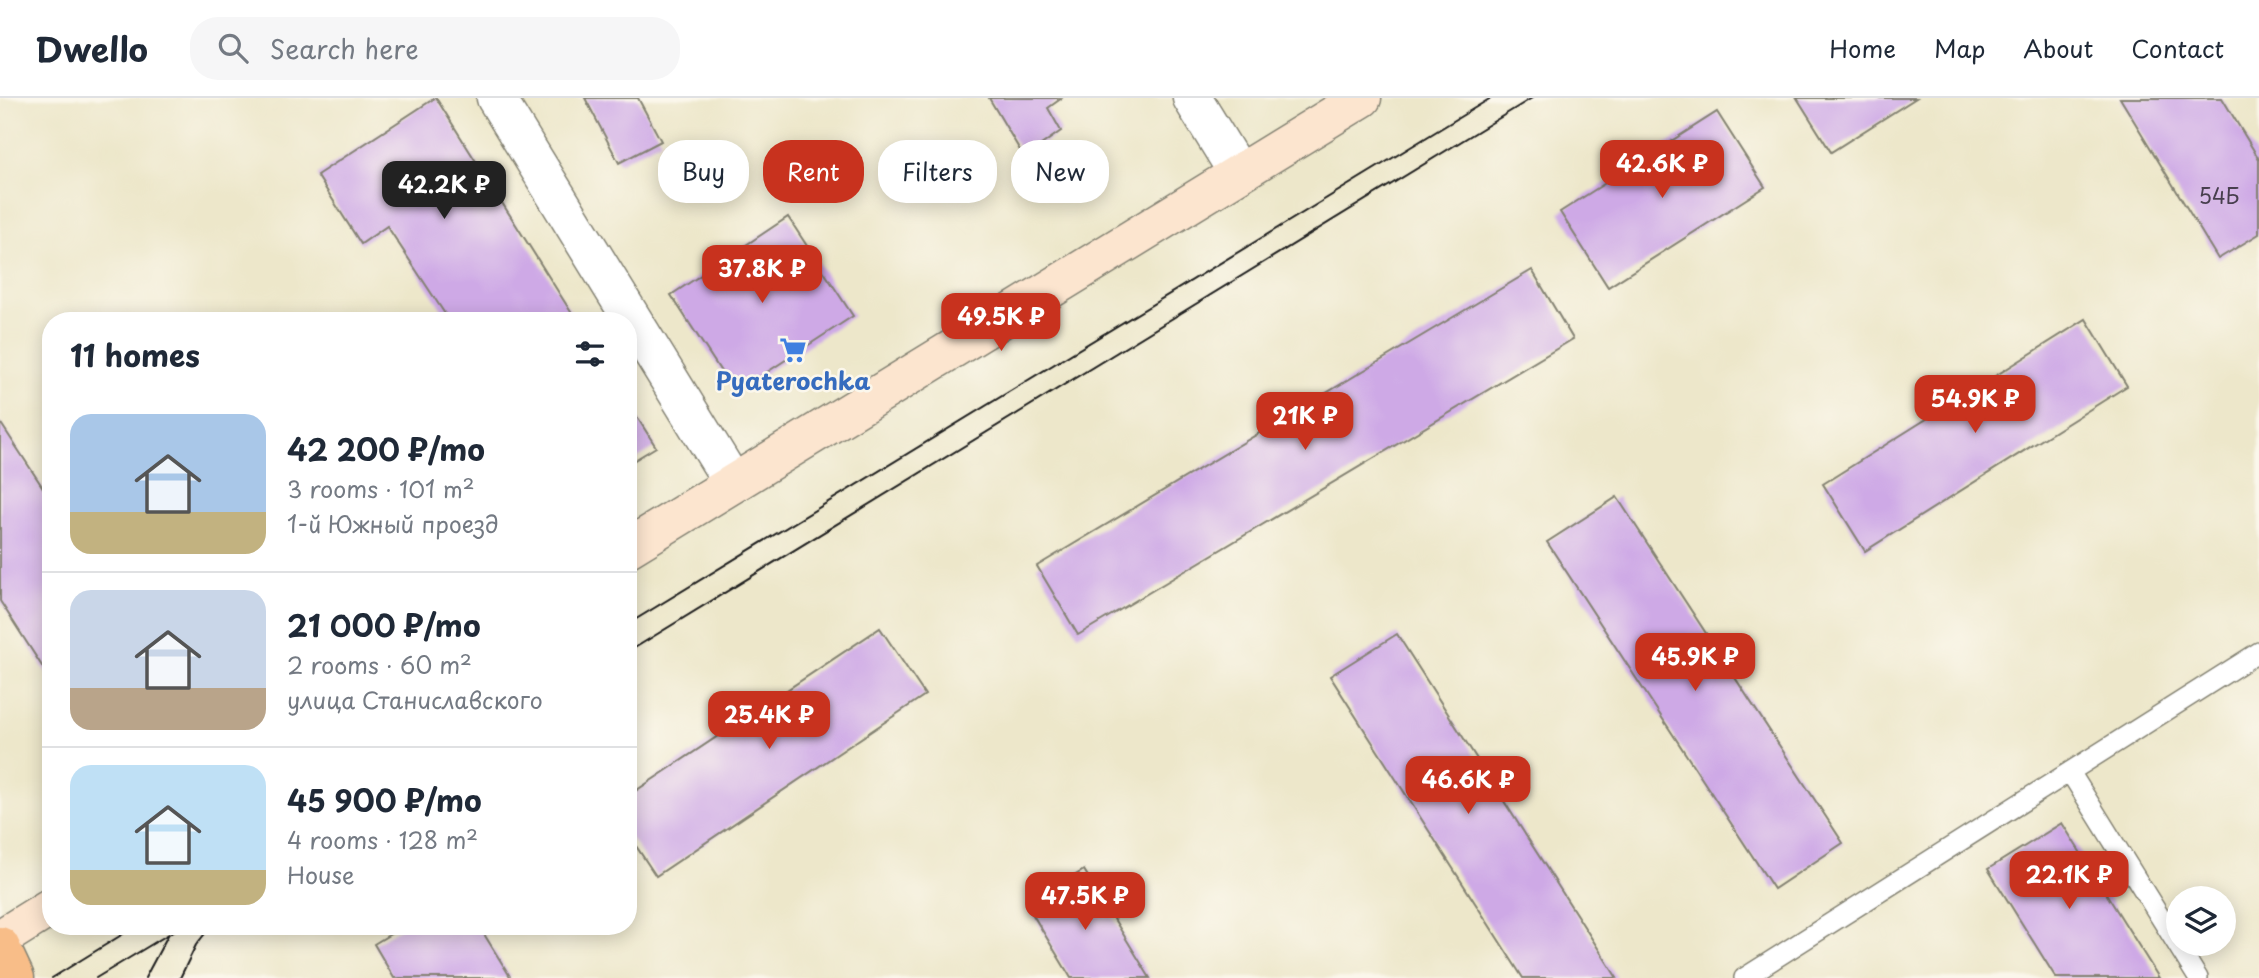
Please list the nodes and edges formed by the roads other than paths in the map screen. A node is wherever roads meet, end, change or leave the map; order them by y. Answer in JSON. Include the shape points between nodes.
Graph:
{"nodes":[{"id":1,"x":496,"y":98,"type":"edge"},
{"id":2,"x":1192,"y":98,"type":"edge"},
{"id":3,"x":1362,"y":98,"type":"edge"},
{"id":4,"x":1238,"y":173,"type":"junction"},
{"id":5,"x":628,"y":312,"type":"edge"},
{"id":6,"x":637,"y":327,"type":"edge"},
{"id":7,"x":733,"y":483,"type":"junction"},
{"id":8,"x":637,"y":542,"type":"edge"},
{"id":9,"x":2257,"y":657,"type":"edge"},
{"id":10,"x":2070,"y":772,"type":"junction"},
{"id":11,"x":42,"y":913,"type":"edge"},
{"id":12,"x":0,"y":939,"type":"edge"},
{"id":13,"x":0,"y":946,"type":"edge"},
{"id":14,"x":15,"y":978,"type":"edge"},
{"id":15,"x":1744,"y":978,"type":"edge"},
{"id":16,"x":2198,"y":978,"type":"edge"}],
"edges":[{"from":1,"to":5,"type":"street"},
{"from":2,"to":4,"type":"street"},
{"from":3,"to":4,"type":"main road"},
{"from":4,"to":7,"type":"main road"},
{"from":6,"to":7,"type":"street"},
{"from":7,"to":8,"type":"main road"},
{"from":9,"to":10,"type":"lane"},
{"from":10,"to":15,"type":"lane"},
{"from":10,"to":16,"type":"lane"},
{"from":11,"to":12,"type":"main road"},
{"from":13,"to":14,"type":"main road"}]}
